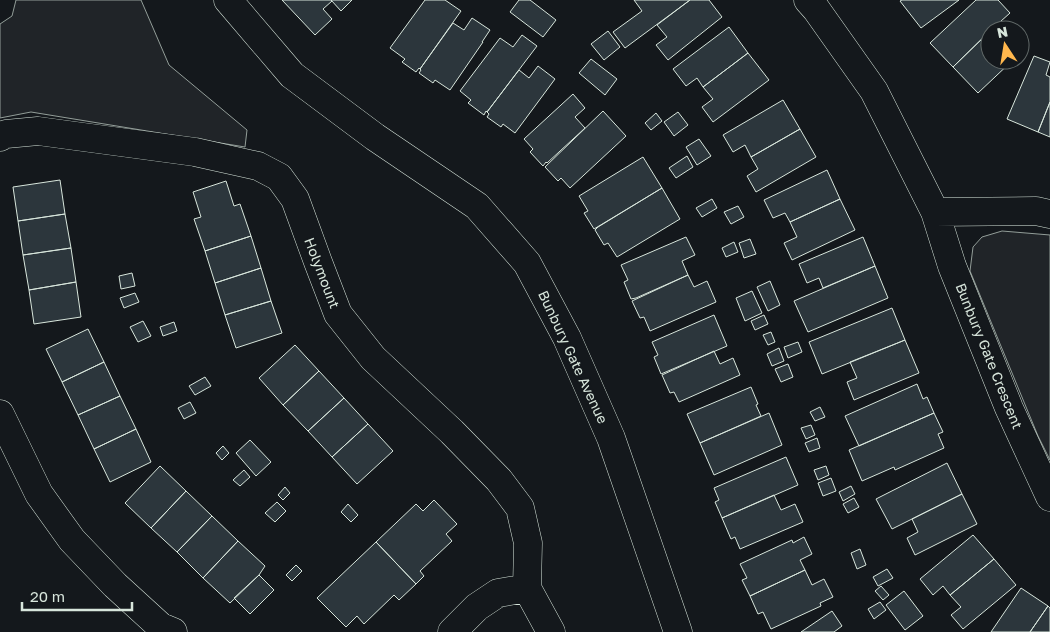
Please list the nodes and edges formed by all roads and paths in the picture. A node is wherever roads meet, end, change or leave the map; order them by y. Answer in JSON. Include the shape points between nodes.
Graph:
{"nodes":[{"id":1,"x":228,"y":0,"type":"edge"},
{"id":2,"x":808,"y":0,"type":"edge"},
{"id":3,"x":0,"y":137,"type":"edge"},
{"id":4,"x":935,"y":212,"type":"junction"},
{"id":5,"x":1050,"y":214,"type":"edge"},
{"id":6,"x":0,"y":414,"type":"edge"},
{"id":7,"x":1050,"y":497,"type":"edge"},
{"id":8,"x":527,"y":588,"type":"junction"},
{"id":9,"x":172,"y":632,"type":"edge"},
{"id":10,"x":452,"y":632,"type":"edge"},
{"id":11,"x":551,"y":632,"type":"edge"},
{"id":12,"x":678,"y":632,"type":"edge"}],
"edges":[{"from":1,"to":12,"type":"street","name":"Bunbury Gate Avenue","via":[[292,75],[375,137],[477,206],[527,263],[567,338],[611,438]]},
{"from":2,"to":4,"type":"street","name":"Bunbury Gate Crescent","via":[[874,91]]},
{"from":3,"to":8,"type":"street","name":"Holymount","via":[[38,131],[195,152],[258,166],[279,177],[295,199],[338,314],[374,358],[499,480],[520,508],[528,543]]},
{"from":4,"to":5,"type":"street","via":[[1036,211]]},
{"from":4,"to":7,"type":"street","name":"Bunbury Gate Crescent","via":[[952,266],[1009,408]]},
{"from":6,"to":9,"type":"street","via":[[39,494],[72,540],[141,609],[161,627]]},
{"from":8,"to":10,"type":"street","via":[[498,593]]},
{"from":8,"to":11,"type":"street","name":"Holymount"}]}
